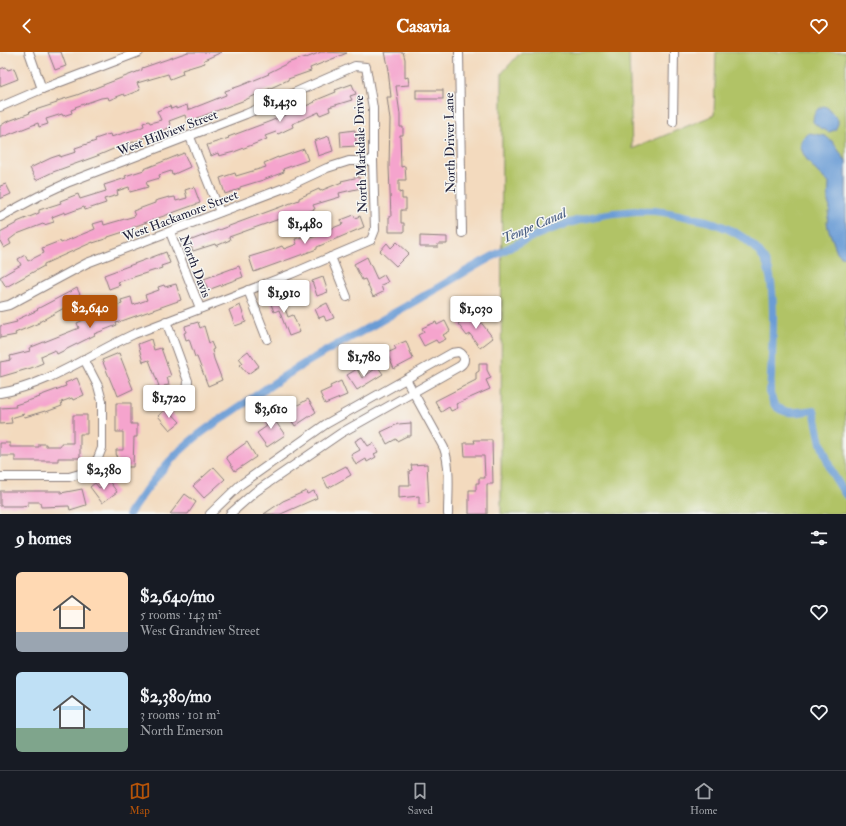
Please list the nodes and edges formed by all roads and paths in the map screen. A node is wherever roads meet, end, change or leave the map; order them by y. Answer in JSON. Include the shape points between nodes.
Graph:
{"nodes":[{"id":1,"x":29,"y":52,"type":"edge"},
{"id":2,"x":139,"y":52,"type":"edge"},
{"id":3,"x":674,"y":52,"type":"edge"},
{"id":4,"x":460,"y":53,"type":"edge"},
{"id":5,"x":129,"y":54,"type":"edge"},
{"id":6,"x":366,"y":67,"type":"joint"},
{"id":7,"x":42,"y":89,"type":"junction"},
{"id":8,"x":0,"y":107,"type":"edge"},
{"id":9,"x":673,"y":122,"type":"dead end"},
{"id":10,"x":190,"y":137,"type":"junction"},
{"id":11,"x":373,"y":161,"type":"junction"},
{"id":12,"x":220,"y":212,"type":"junction"},
{"id":13,"x":0,"y":217,"type":"edge"},
{"id":14,"x":170,"y":232,"type":"junction"},
{"id":15,"x":462,"y":233,"type":"dead end"},
{"id":16,"x":331,"y":257,"type":"junction"},
{"id":17,"x":248,"y":290,"type":"junction"},
{"id":18,"x":347,"y":297,"type":"dead end"},
{"id":19,"x":0,"y":307,"type":"edge"},
{"id":20,"x":200,"y":308,"type":"junction"},
{"id":21,"x":166,"y":321,"type":"junction"},
{"id":22,"x":267,"y":339,"type":"dead end"},
{"id":23,"x":84,"y":359,"type":"junction"},
{"id":24,"x":406,"y":379,"type":"junction"},
{"id":25,"x":412,"y":392,"type":"junction"},
{"id":26,"x":0,"y":393,"type":"edge"},
{"id":27,"x":187,"y":395,"type":"dead end"},
{"id":28,"x":0,"y":477,"type":"edge"},
{"id":29,"x":210,"y":514,"type":"edge"},
{"id":30,"x":230,"y":514,"type":"edge"},
{"id":31,"x":448,"y":514,"type":"edge"}],
"edges":[{"from":1,"to":7,"type":"street"},
{"from":2,"to":5,"type":"street"},
{"from":3,"to":9,"type":"street"},
{"from":4,"to":15,"type":"street","name":"North Driver Lane"},
{"from":5,"to":7,"type":"street"},
{"from":6,"to":10,"type":"street","name":"West Hillview Street","via":[[355,66]]},
{"from":6,"to":11,"type":"street","name":"North Markdale Drive","via":[[373,108]]},
{"from":7,"to":8,"type":"street"},
{"from":10,"to":12,"type":"street"},
{"from":10,"to":13,"type":"street","name":"West Hillview Street","via":[[69,182]]},
{"from":11,"to":12,"type":"street","name":"West Hackamore Street","via":[[349,161],[327,168],[284,188]]},
{"from":11,"to":16,"type":"street","name":"North Markdale Drive","via":[[375,230],[371,240]]},
{"from":12,"to":14,"type":"street","name":"West Hackamore Street"},
{"from":14,"to":19,"type":"street","name":"West Hackamore Street","via":[[87,263],[9,305]]},
{"from":14,"to":20,"type":"street","name":"North Davis"},
{"from":16,"to":17,"type":"street"},
{"from":16,"to":18,"type":"street"},
{"from":17,"to":20,"type":"street"},
{"from":17,"to":22,"type":"street"},
{"from":20,"to":21,"type":"street"},
{"from":21,"to":23,"type":"street","via":[[120,340]]},
{"from":21,"to":27,"type":"street","via":[[188,381]]},
{"from":23,"to":26,"type":"street","via":[[45,380]]},
{"from":23,"to":28,"type":"street","via":[[98,386],[102,401],[102,448],[93,466],[83,473],[69,477]]},
{"from":24,"to":25,"type":"street"},
{"from":24,"to":25,"type":"street","via":[[452,352],[459,352],[463,356],[463,364]]},
{"from":24,"to":29,"type":"street","via":[[313,433],[240,485]]},
{"from":25,"to":30,"type":"street","via":[[322,445],[255,492]]},
{"from":25,"to":31,"type":"street","via":[[446,454]]}]}
